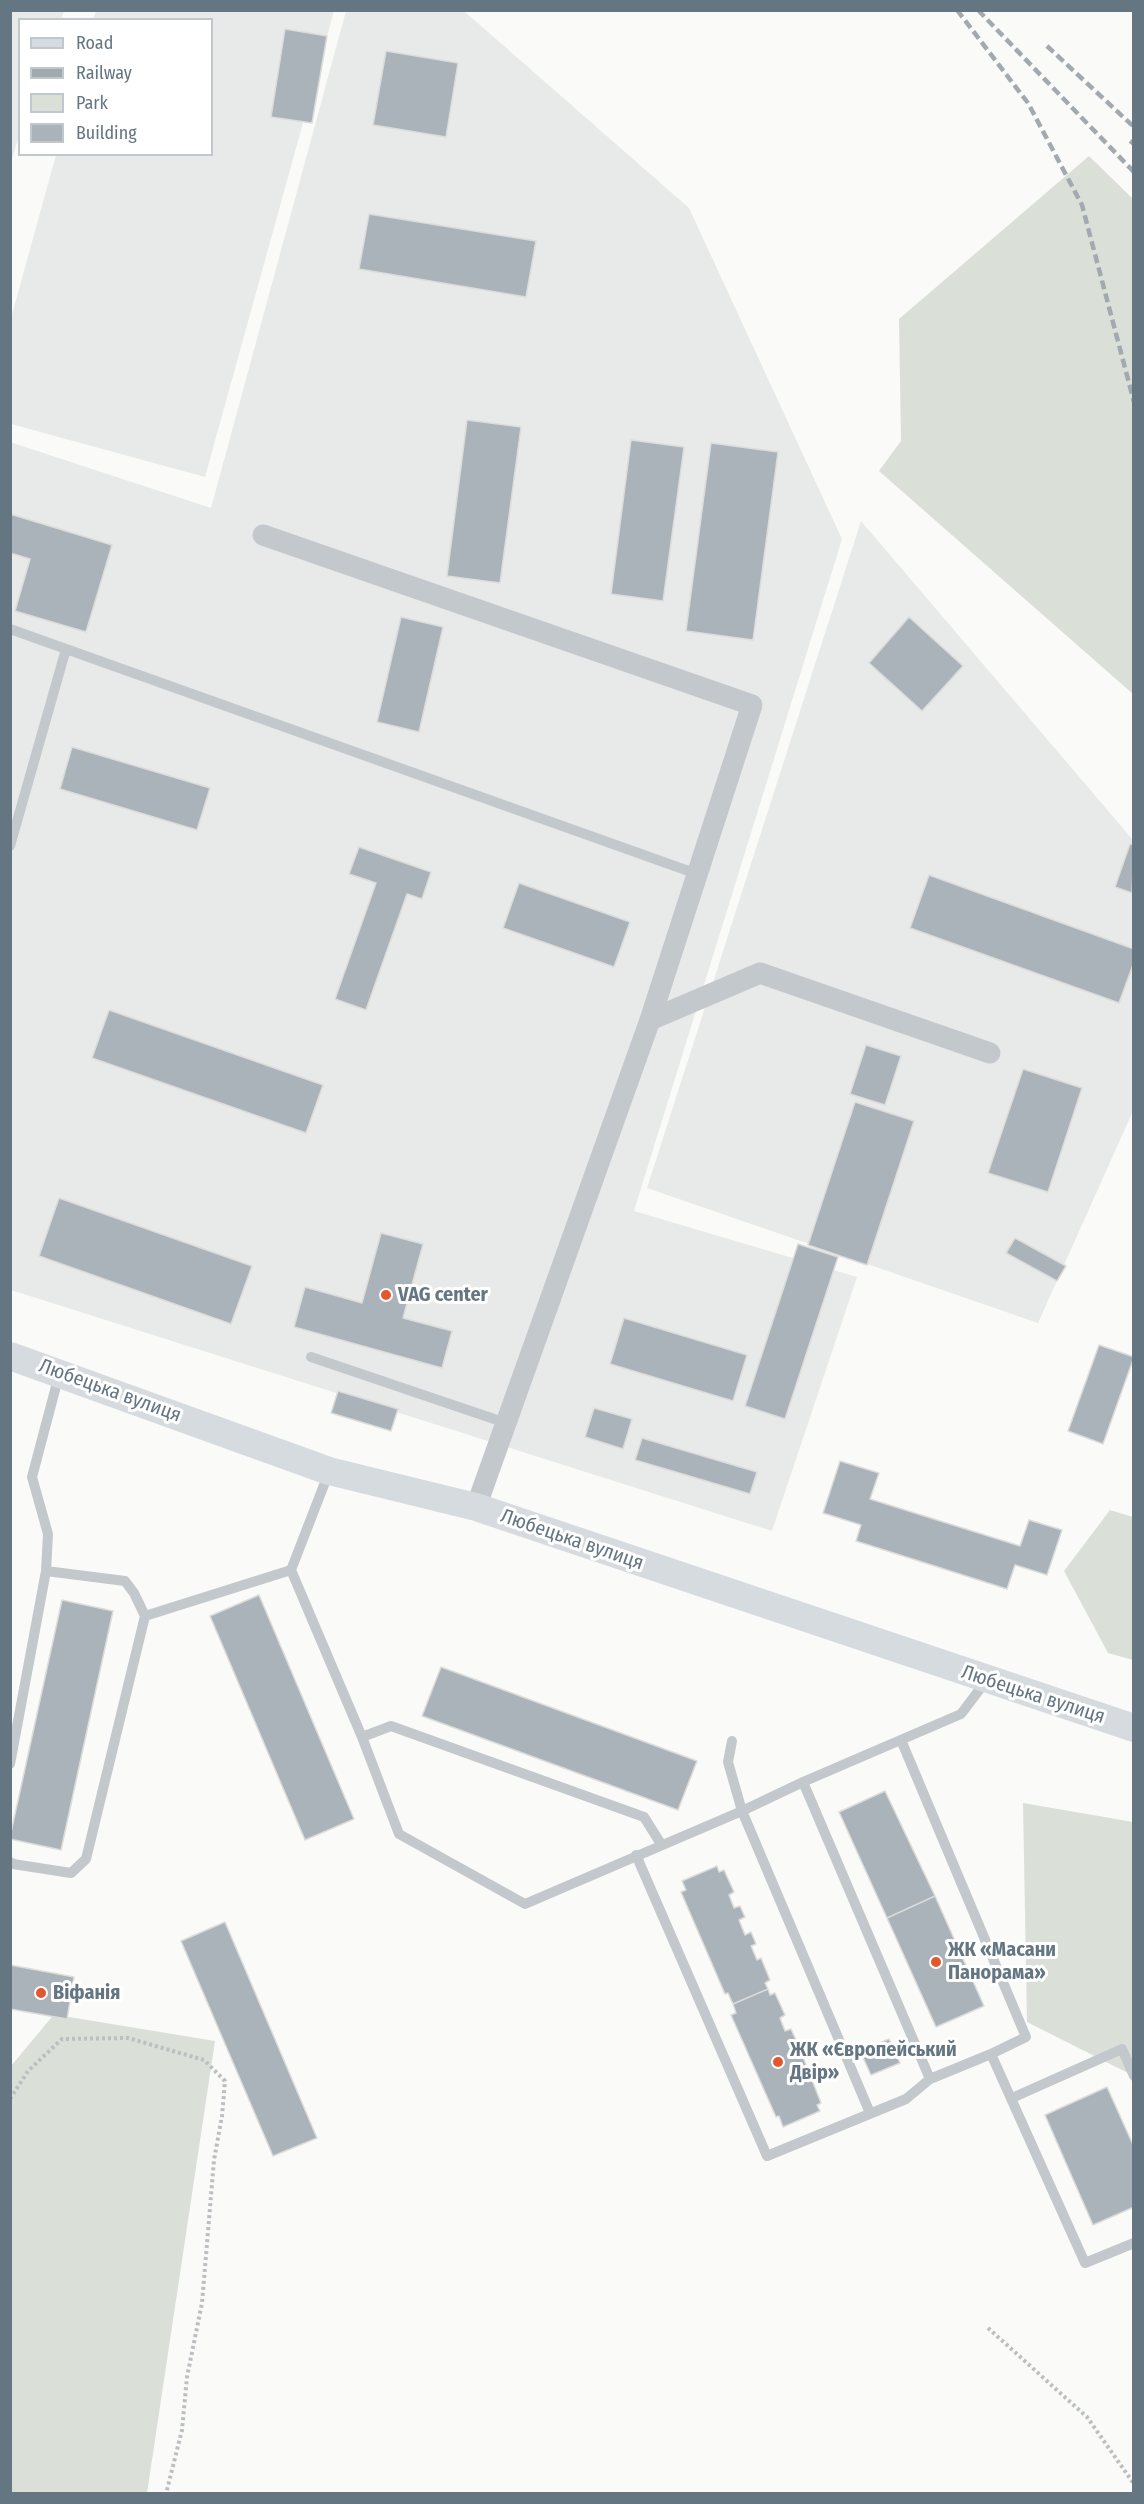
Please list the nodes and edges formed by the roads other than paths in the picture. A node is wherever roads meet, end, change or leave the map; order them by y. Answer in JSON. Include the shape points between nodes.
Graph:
{"nodes":[{"id":1,"x":263,"y":535,"type":"dead end"},
{"id":2,"x":10,"y":629,"type":"edge"},
{"id":3,"x":66,"y":649,"type":"junction"},
{"id":4,"x":10,"y":846,"type":"edge"},
{"id":5,"x":697,"y":874,"type":"junction"},
{"id":6,"x":650,"y":1020,"type":"junction"},
{"id":7,"x":990,"y":1053,"type":"dead end"},
{"id":8,"x":10,"y":1356,"type":"edge"},
{"id":9,"x":311,"y":1357,"type":"dead end"},
{"id":10,"x":60,"y":1372,"type":"junction"},
{"id":11,"x":506,"y":1423,"type":"junction"},
{"id":12,"x":329,"y":1472,"type":"junction"},
{"id":13,"x":476,"y":1508,"type":"junction"},
{"id":14,"x":291,"y":1570,"type":"junction"},
{"id":15,"x":46,"y":1571,"type":"junction"},
{"id":16,"x":145,"y":1616,"type":"junction"},
{"id":17,"x":986,"y":1680,"type":"junction"},
{"id":18,"x":1134,"y":1728,"type":"edge"},
{"id":19,"x":362,"y":1737,"type":"junction"},
{"id":20,"x":901,"y":1740,"type":"junction"},
{"id":21,"x":732,"y":1741,"type":"dead end"},
{"id":22,"x":10,"y":1764,"type":"edge"},
{"id":23,"x":803,"y":1782,"type":"junction"},
{"id":24,"x":742,"y":1811,"type":"junction"},
{"id":25,"x":661,"y":1844,"type":"junction"},
{"id":26,"x":636,"y":1855,"type":"junction"},
{"id":27,"x":10,"y":1862,"type":"edge"},
{"id":28,"x":991,"y":2054,"type":"junction"},
{"id":29,"x":1134,"y":2076,"type":"edge"},
{"id":30,"x":930,"y":2079,"type":"junction"},
{"id":31,"x":1011,"y":2097,"type":"junction"},
{"id":32,"x":870,"y":2113,"type":"junction"},
{"id":33,"x":1134,"y":2243,"type":"edge"}],
"edges":[{"from":1,"to":5,"type":"street","via":[[752,705]]},
{"from":2,"to":3,"type":"lane"},
{"from":3,"to":4,"type":"lane"},
{"from":3,"to":5,"type":"lane"},
{"from":5,"to":6,"type":"street"},
{"from":6,"to":7,"type":"street","via":[[760,973]]},
{"from":6,"to":11,"type":"street"},
{"from":8,"to":10,"type":"main road","name":"Любецька вулиця"},
{"from":9,"to":11,"type":"lane"},
{"from":10,"to":12,"type":"main road","name":"Любецька вулиця"},
{"from":10,"to":15,"type":"lane","via":[[32,1477],[48,1534]]},
{"from":11,"to":13,"type":"street"},
{"from":12,"to":13,"type":"main road","name":"Любецька вулиця"},
{"from":12,"to":14,"type":"lane"},
{"from":13,"to":17,"type":"main road","name":"Любецька вулиця"},
{"from":14,"to":16,"type":"lane"},
{"from":14,"to":19,"type":"lane"},
{"from":15,"to":16,"type":"lane","via":[[125,1581]]},
{"from":15,"to":22,"type":"lane"},
{"from":16,"to":27,"type":"lane","via":[[86,1859],[71,1873]]},
{"from":17,"to":18,"type":"main road","name":"Любецька вулиця"},
{"from":17,"to":20,"type":"lane","via":[[961,1714]]},
{"from":19,"to":25,"type":"lane","via":[[392,1726],[644,1817]]},
{"from":19,"to":26,"type":"lane","via":[[399,1834],[525,1904]]},
{"from":20,"to":23,"type":"lane"},
{"from":20,"to":28,"type":"lane","via":[[1026,2037]]},
{"from":21,"to":24,"type":"lane","via":[[728,1762]]},
{"from":23,"to":24,"type":"lane"},
{"from":23,"to":30,"type":"lane"},
{"from":24,"to":25,"type":"lane"},
{"from":24,"to":32,"type":"lane"},
{"from":25,"to":26,"type":"lane"},
{"from":26,"to":32,"type":"lane","via":[[767,2156]]},
{"from":28,"to":30,"type":"lane"},
{"from":28,"to":31,"type":"lane"},
{"from":29,"to":31,"type":"lane","via":[[1122,2049]]},
{"from":30,"to":32,"type":"lane","via":[[906,2099]]},
{"from":31,"to":33,"type":"lane","via":[[1085,2263]]}]}
